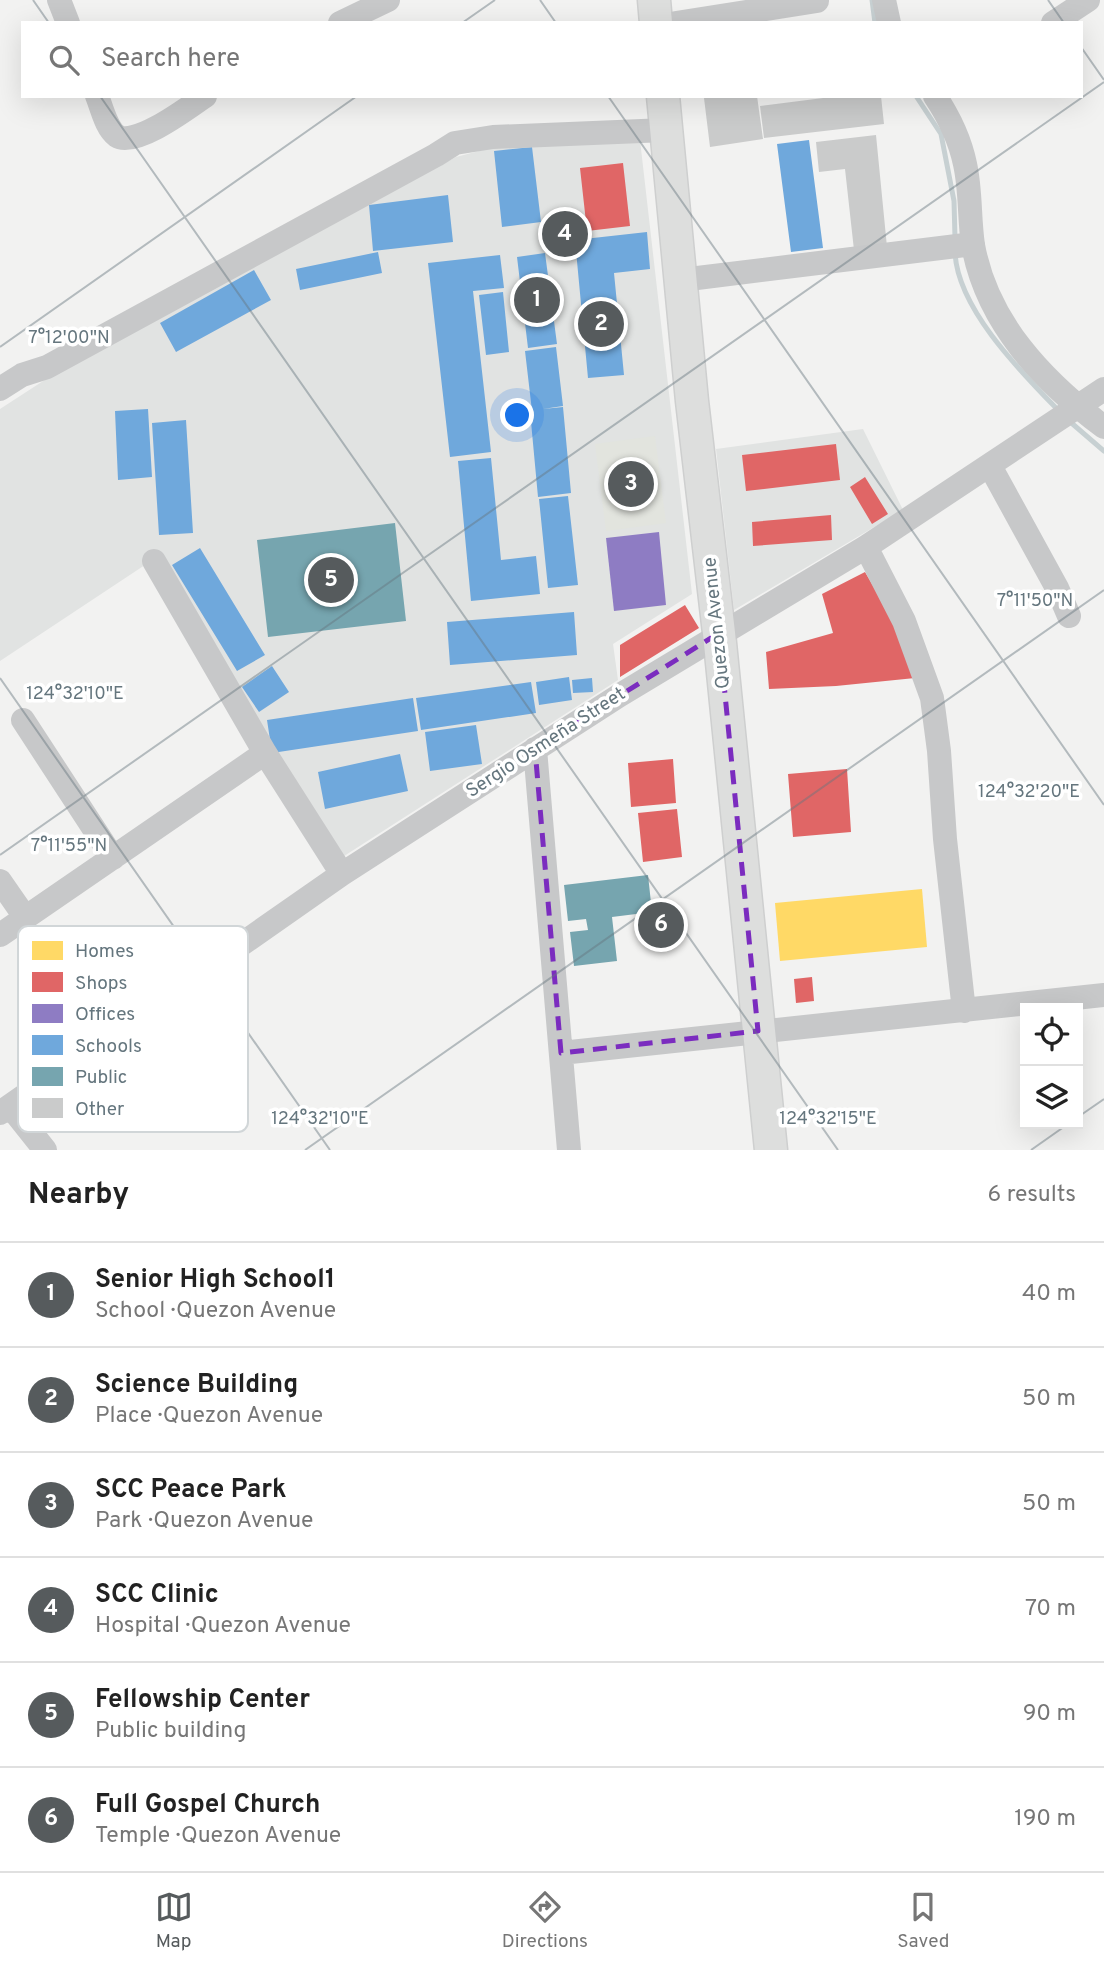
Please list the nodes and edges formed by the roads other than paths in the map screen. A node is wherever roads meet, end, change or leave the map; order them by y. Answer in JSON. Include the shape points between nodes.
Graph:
{"nodes":[{"id":1,"x":59,"y":0,"type":"edge"},
{"id":2,"x":388,"y":0,"type":"edge"},
{"id":3,"x":654,"y":0,"type":"edge"},
{"id":4,"x":884,"y":0,"type":"edge"},
{"id":5,"x":1088,"y":0,"type":"edge"},
{"id":6,"x":817,"y":1,"type":"edge"},
{"id":7,"x":67,"y":21,"type":"edge"},
{"id":8,"x":344,"y":21,"type":"edge"},
{"id":9,"x":656,"y":21,"type":"edge"},
{"id":10,"x":689,"y":21,"type":"edge"},
{"id":11,"x":889,"y":21,"type":"edge"},
{"id":12,"x":1056,"y":21,"type":"edge"},
{"id":13,"x":98,"y":98,"type":"edge"},
{"id":14,"x":202,"y":98,"type":"edge"},
{"id":15,"x":663,"y":98,"type":"edge"},
{"id":16,"x":938,"y":98,"type":"edge"},
{"id":17,"x":666,"y":130,"type":"junction"},
{"id":18,"x":962,"y":245,"type":"junction"},
{"id":19,"x":681,"y":280,"type":"junction"},
{"id":20,"x":0,"y":388,"type":"edge"},
{"id":21,"x":1104,"y":389,"type":"edge"},
{"id":22,"x":1078,"y":408,"type":"junction"},
{"id":23,"x":1104,"y":427,"type":"edge"},
{"id":24,"x":990,"y":466,"type":"junction"},
{"id":25,"x":866,"y":547,"type":"junction"},
{"id":26,"x":155,"y":561,"type":"dead end"},
{"id":27,"x":1069,"y":616,"type":"dead end"},
{"id":28,"x":719,"y":634,"type":"junction"},
{"id":29,"x":23,"y":720,"type":"dead end"},
{"id":30,"x":535,"y":749,"type":"junction"},
{"id":31,"x":265,"y":752,"type":"junction"},
{"id":32,"x":113,"y":858,"type":"junction"},
{"id":33,"x":342,"y":874,"type":"junction"},
{"id":34,"x":0,"y":881,"type":"edge"},
{"id":35,"x":25,"y":917,"type":"junction"},
{"id":36,"x":0,"y":935,"type":"edge"},
{"id":37,"x":248,"y":940,"type":"edge"},
{"id":38,"x":1104,"y":995,"type":"edge"},
{"id":39,"x":964,"y":1011,"type":"junction"},
{"id":40,"x":758,"y":1031,"type":"junction"},
{"id":41,"x":561,"y":1054,"type":"junction"},
{"id":42,"x":5,"y":1109,"type":"edge"},
{"id":43,"x":18,"y":1122,"type":"edge"},
{"id":44,"x":27,"y":1132,"type":"edge"},
{"id":45,"x":45,"y":1150,"type":"edge"},
{"id":46,"x":569,"y":1150,"type":"edge"},
{"id":47,"x":771,"y":1150,"type":"edge"}],
"edges":[{"from":1,"to":7,"type":"street"},
{"from":2,"to":8,"type":"street"},
{"from":3,"to":9,"type":"main road"},
{"from":4,"to":11,"type":"street"},
{"from":5,"to":12,"type":"street"},
{"from":6,"to":10,"type":"street"},
{"from":13,"to":14,"type":"street","via":[[110,130],[119,138],[130,139],[166,123]]},
{"from":15,"to":17,"type":"main road","name":"Quezon Avenue"},
{"from":16,"to":18,"type":"street","via":[[966,166]]},
{"from":17,"to":19,"type":"main road","name":"Quezon Avenue"},
{"from":17,"to":20,"type":"street","via":[[493,137],[455,143],[47,367]]},
{"from":18,"to":19,"type":"street"},
{"from":18,"to":22,"type":"street","via":[[1014,339],[1048,381]]},
{"from":19,"to":28,"type":"main road","name":"Quezon Avenue"},
{"from":21,"to":22,"type":"street","name":"Sergio Osmeña Street"},
{"from":22,"to":23,"type":"street"},
{"from":22,"to":24,"type":"street","name":"Sergio Osmeña Street"},
{"from":24,"to":25,"type":"street","name":"Sergio Osmeña Street"},
{"from":24,"to":27,"type":"street"},
{"from":25,"to":28,"type":"street","name":"Sergio Osmeña Street"},
{"from":25,"to":39,"type":"street","via":[[904,621],[932,698]]},
{"from":26,"to":31,"type":"street"},
{"from":28,"to":30,"type":"street","name":"Sergio Osmeña Street"},
{"from":28,"to":40,"type":"main road","name":"Quezon Avenue"},
{"from":29,"to":32,"type":"street"},
{"from":30,"to":33,"type":"street","name":"Sergio Osmeña Street"},
{"from":30,"to":41,"type":"street"},
{"from":31,"to":32,"type":"street"},
{"from":31,"to":33,"type":"street"},
{"from":32,"to":35,"type":"street"},
{"from":33,"to":37,"type":"street","name":"Sergio Osmeña Street"},
{"from":34,"to":35,"type":"street"},
{"from":35,"to":36,"type":"street"},
{"from":38,"to":39,"type":"street"},
{"from":39,"to":40,"type":"street"},
{"from":40,"to":41,"type":"street"},
{"from":40,"to":47,"type":"main road","name":"Quezon Avenue"},
{"from":41,"to":46,"type":"street"},
{"from":42,"to":43,"type":"street"},
{"from":44,"to":45,"type":"street"}]}
